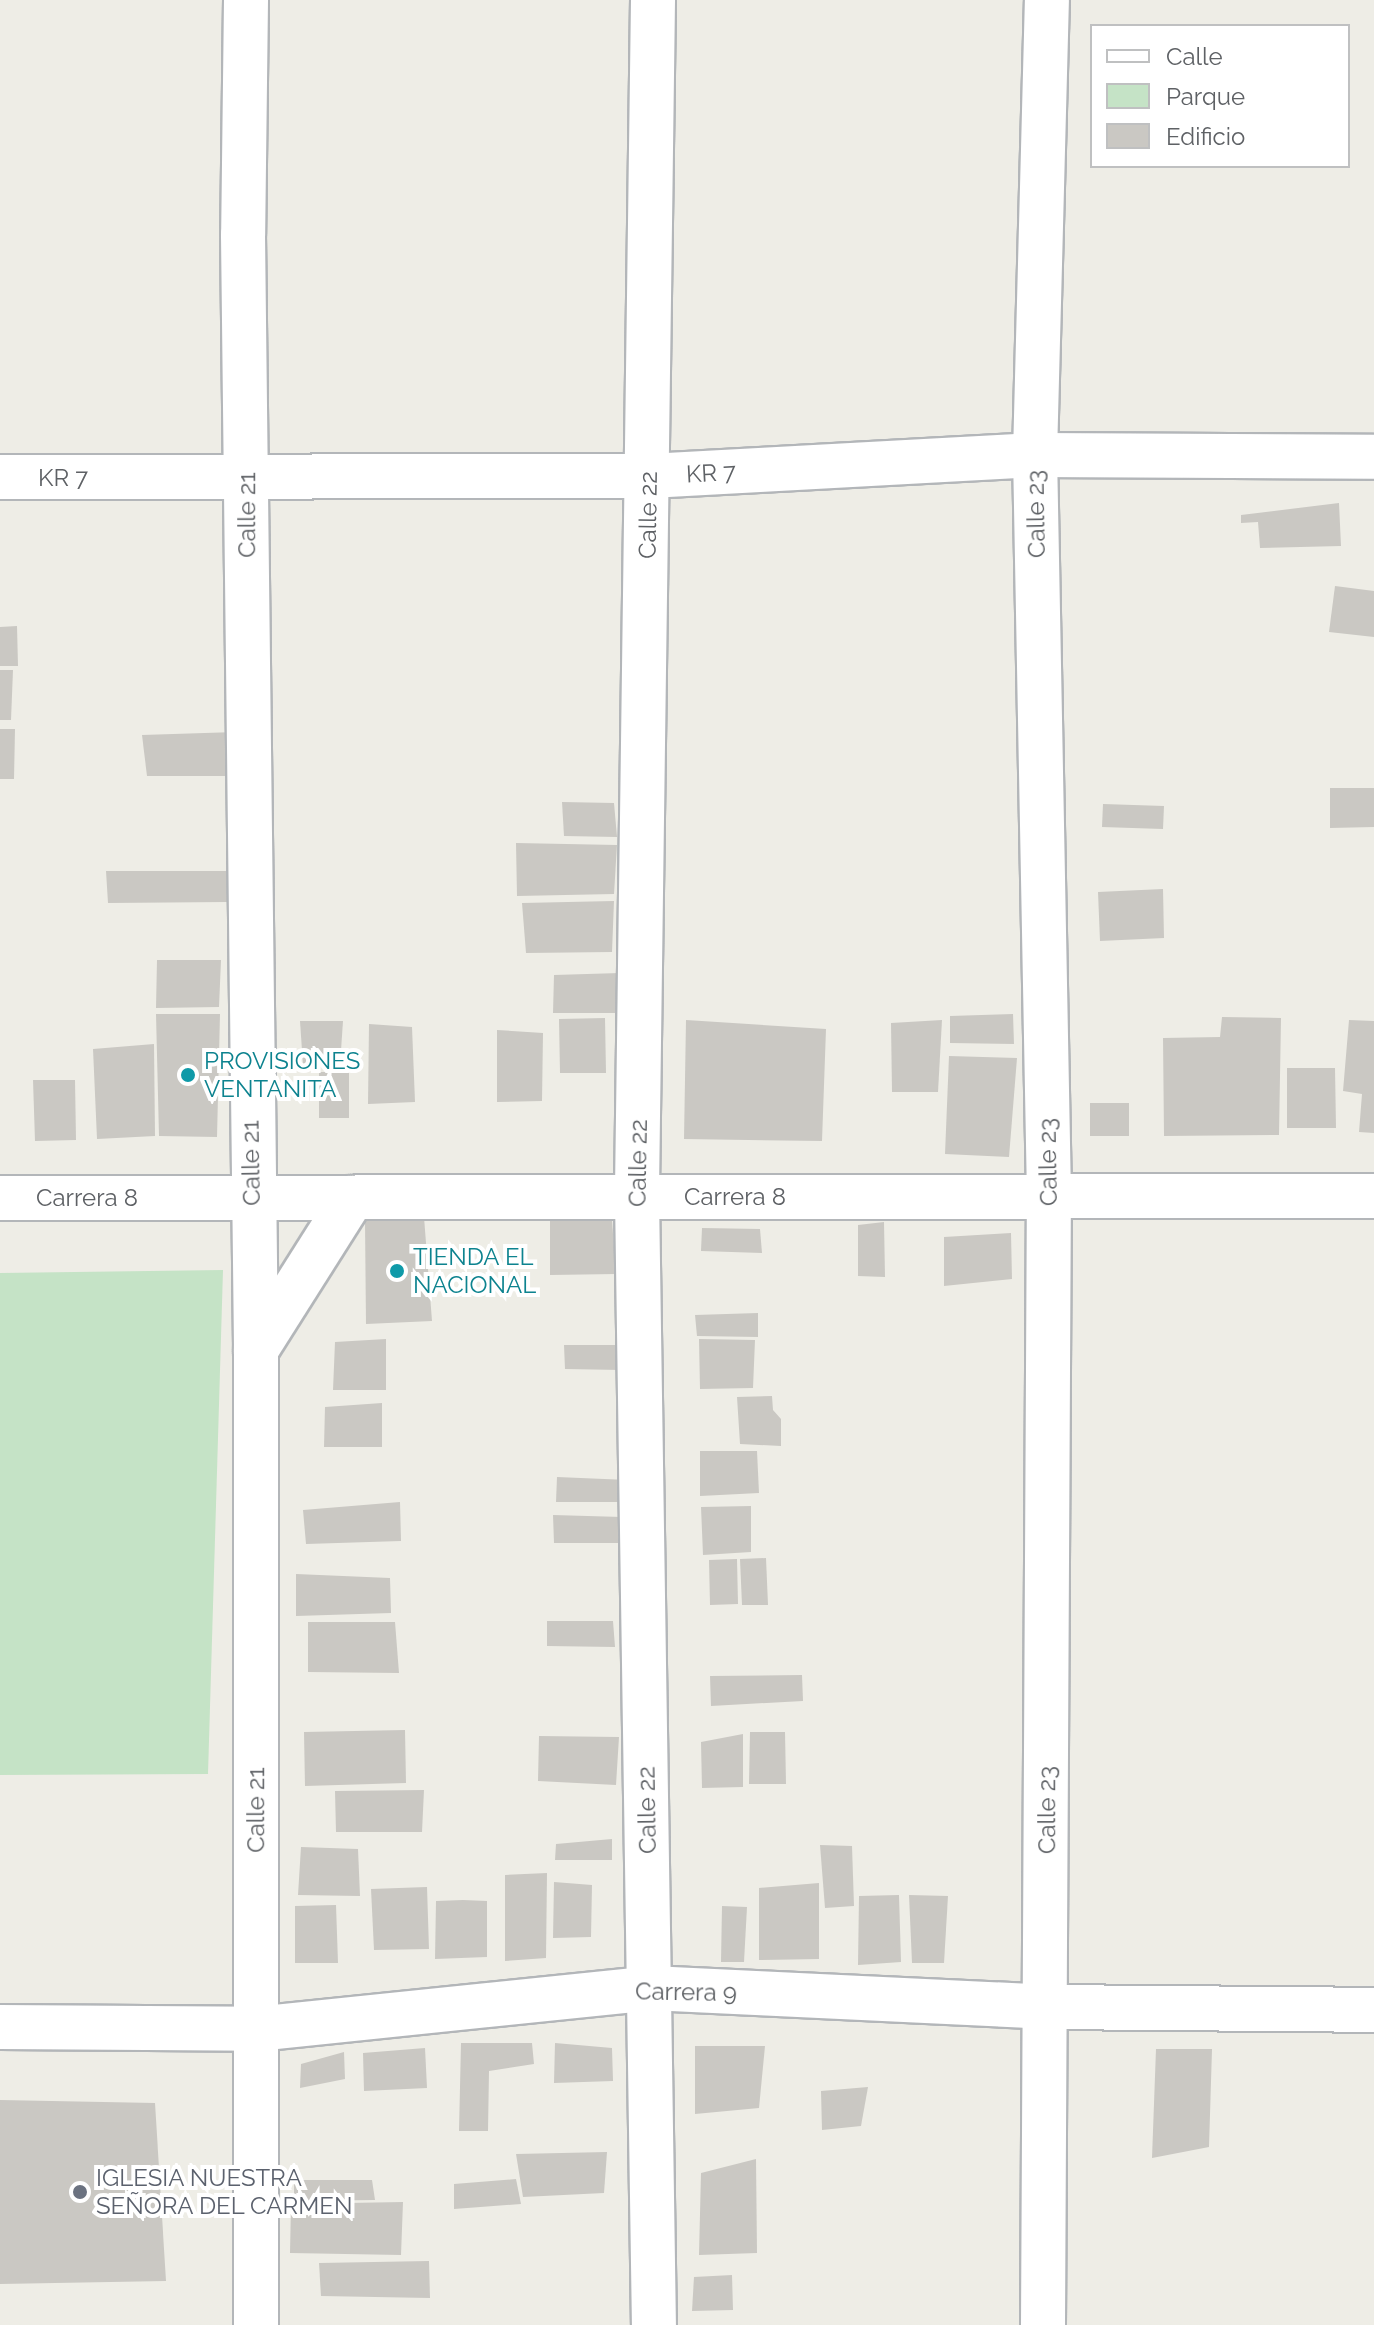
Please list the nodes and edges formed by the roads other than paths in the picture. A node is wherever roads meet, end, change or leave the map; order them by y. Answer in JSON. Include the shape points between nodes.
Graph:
{"nodes":[{"id":1,"x":246,"y":0,"type":"edge"},
{"id":2,"x":653,"y":0,"type":"edge"},
{"id":3,"x":1047,"y":0,"type":"edge"},
{"id":4,"x":1035,"y":455,"type":"junction"},
{"id":5,"x":1374,"y":457,"type":"edge"},
{"id":6,"x":649,"y":476,"type":"junction"},
{"id":7,"x":0,"y":477,"type":"edge"},
{"id":8,"x":247,"y":478,"type":"junction"},
{"id":9,"x":1049,"y":1196,"type":"junction"},
{"id":10,"x":1374,"y":1196,"type":"edge"},
{"id":11,"x":637,"y":1197,"type":"junction"},
{"id":12,"x":0,"y":1198,"type":"edge"},
{"id":13,"x":251,"y":1198,"type":"junction"},
{"id":14,"x":352,"y":1198,"type":"junction"},
{"id":15,"x":256,"y":1350,"type":"junction"},
{"id":16,"x":650,"y":1988,"type":"junction"},
{"id":17,"x":1046,"y":2007,"type":"junction"},
{"id":18,"x":1374,"y":2010,"type":"edge"},
{"id":19,"x":0,"y":2027,"type":"edge"},
{"id":20,"x":256,"y":2029,"type":"junction"},
{"id":21,"x":256,"y":2325,"type":"edge"},
{"id":22,"x":654,"y":2325,"type":"edge"},
{"id":23,"x":1043,"y":2325,"type":"edge"}],
"edges":[{"from":1,"to":8,"type":"street","name":"Calle 21"},
{"from":2,"to":6,"type":"street","name":"Calle 22"},
{"from":3,"to":4,"type":"street","name":"Calle 23"},
{"from":4,"to":5,"type":"street","name":"KR 7"},
{"from":4,"to":6,"type":"street","name":"KR 7"},
{"from":4,"to":9,"type":"street","name":"Calle 23"},
{"from":6,"to":8,"type":"street","name":"KR 7"},
{"from":6,"to":11,"type":"street","name":"Calle 22"},
{"from":7,"to":8,"type":"street","name":"KR 7"},
{"from":8,"to":13,"type":"street","name":"Calle 21"},
{"from":9,"to":10,"type":"street","name":"Carrera 8"},
{"from":9,"to":11,"type":"street","name":"Carrera 8"},
{"from":9,"to":17,"type":"street","name":"Calle 23"},
{"from":11,"to":14,"type":"street","name":"Carrera 8"},
{"from":11,"to":16,"type":"street","name":"Calle 22"},
{"from":12,"to":13,"type":"street","name":"Carrera 8"},
{"from":13,"to":14,"type":"street","name":"Carrera 8"},
{"from":13,"to":15,"type":"street","name":"Calle 21"},
{"from":14,"to":15,"type":"street"},
{"from":15,"to":20,"type":"street","name":"Calle 21"},
{"from":16,"to":17,"type":"street","name":"Carrera 9"},
{"from":16,"to":20,"type":"street","name":"Carrera 9"},
{"from":16,"to":22,"type":"street","name":"Calle 22"},
{"from":17,"to":18,"type":"street","name":"Carrera 9"},
{"from":17,"to":23,"type":"street","name":"Calle 23"},
{"from":19,"to":20,"type":"street","name":"Carrera 9"},
{"from":20,"to":21,"type":"street","name":"Calle 21"}]}
